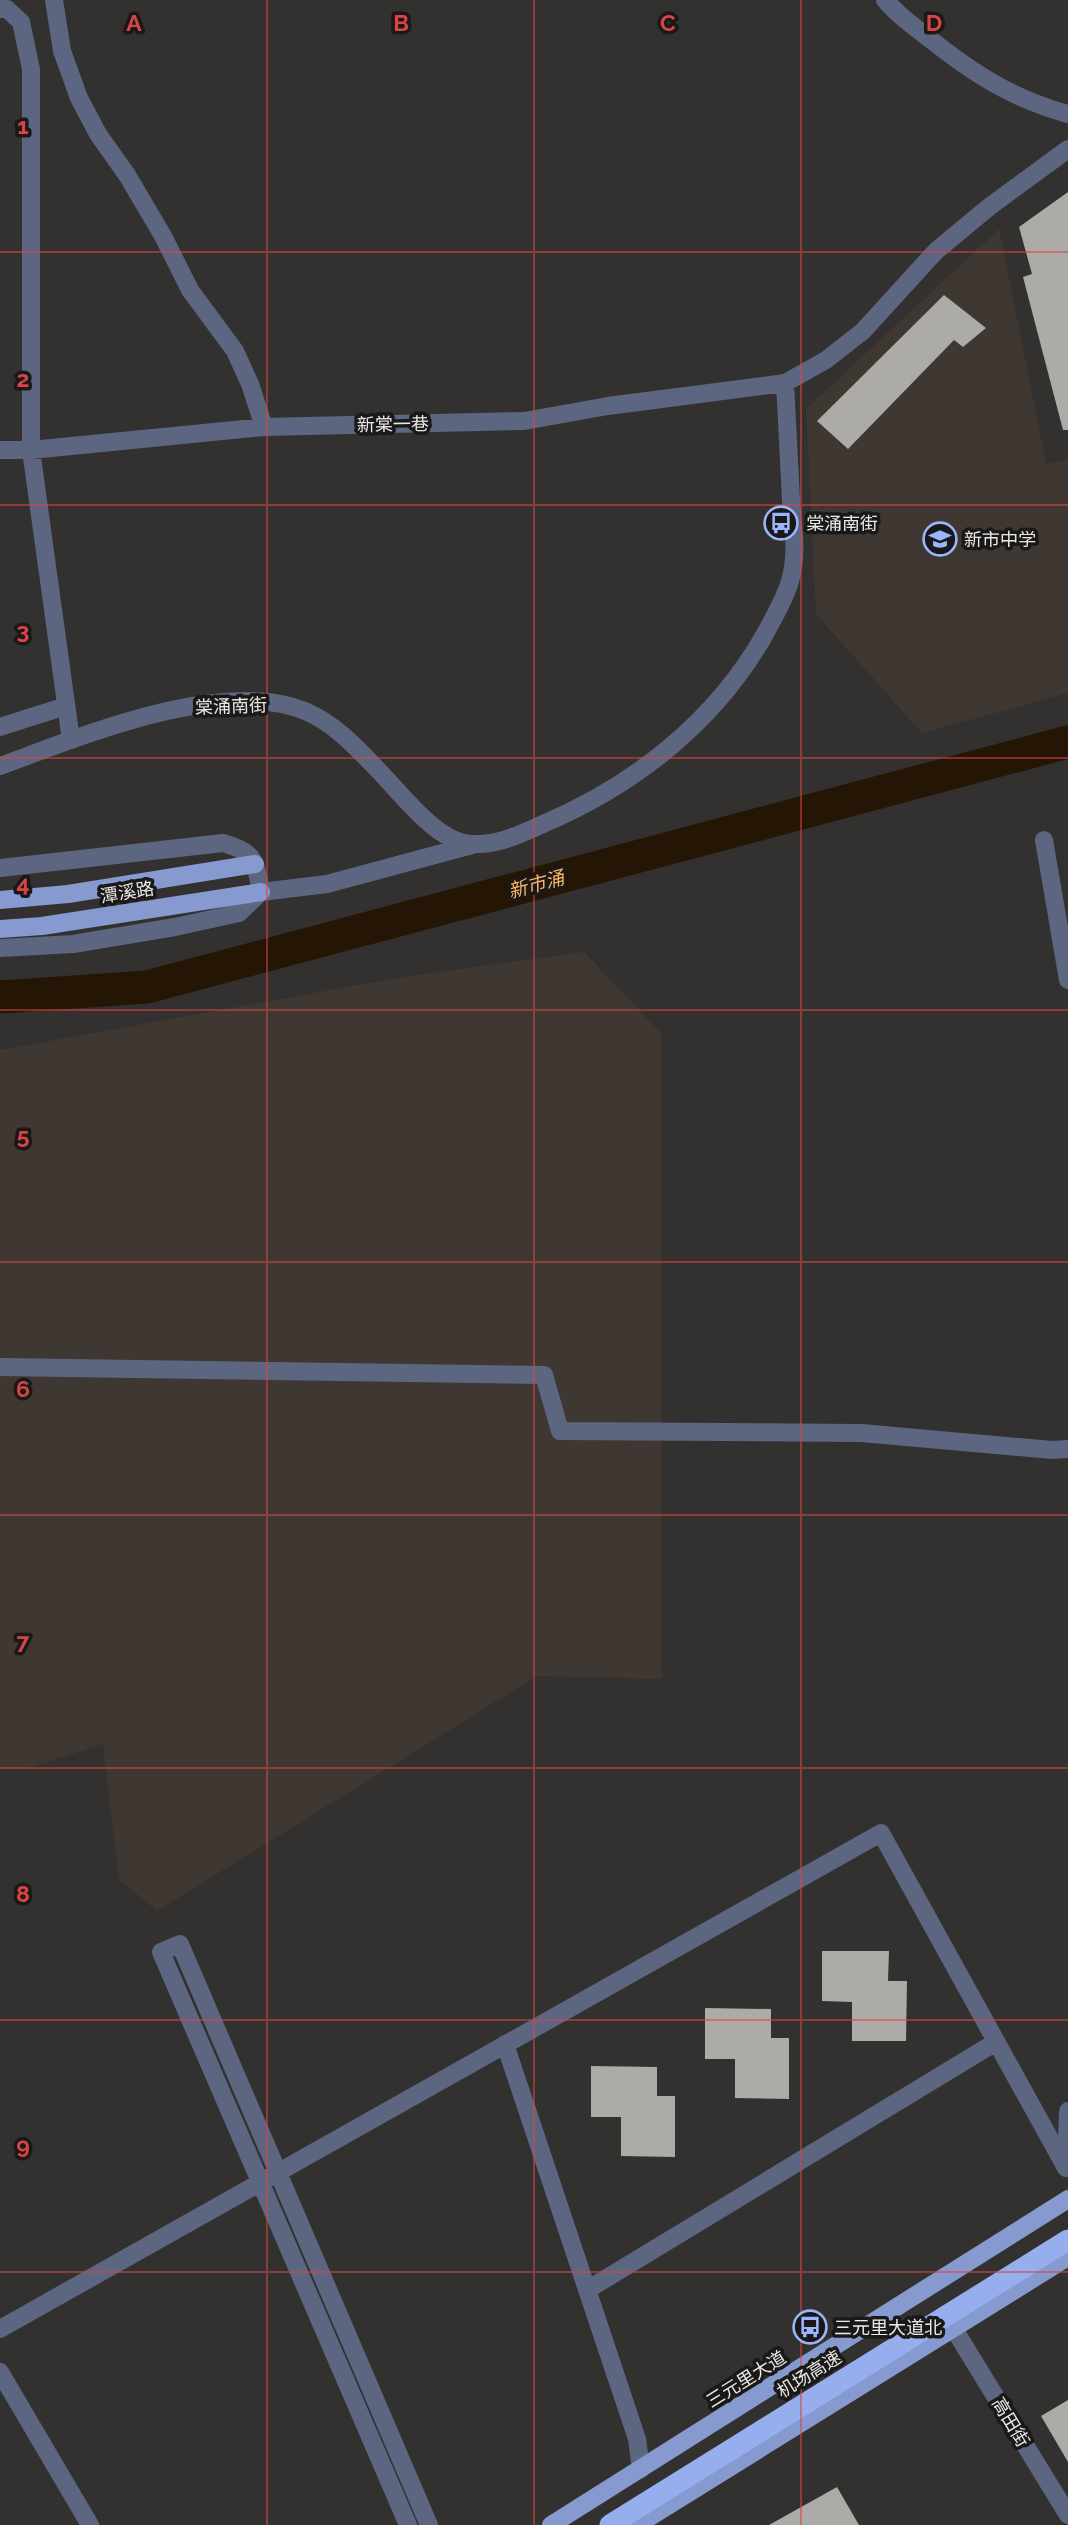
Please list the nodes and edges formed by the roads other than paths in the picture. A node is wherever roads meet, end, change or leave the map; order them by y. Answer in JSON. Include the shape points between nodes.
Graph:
{"nodes":[{"id":1,"x":54,"y":0,"type":"edge"},
{"id":2,"x":885,"y":0,"type":"edge"},
{"id":3,"x":0,"y":9,"type":"edge"},
{"id":4,"x":1068,"y":114,"type":"edge"},
{"id":5,"x":1068,"y":149,"type":"edge"},
{"id":6,"x":785,"y":383,"type":"junction"},
{"id":7,"x":264,"y":427,"type":"junction"},
{"id":8,"x":0,"y":450,"type":"edge"},
{"id":9,"x":31,"y":450,"type":"junction"},
{"id":10,"x":66,"y":706,"type":"junction"},
{"id":11,"x":0,"y":727,"type":"edge"},
{"id":12,"x":71,"y":740,"type":"junction"},
{"id":13,"x":0,"y":766,"type":"edge"},
{"id":14,"x":1044,"y":840,"type":"dead end"},
{"id":15,"x":475,"y":844,"type":"junction"},
{"id":16,"x":256,"y":864,"type":"junction"},
{"id":17,"x":0,"y":868,"type":"edge"},
{"id":18,"x":261,"y":892,"type":"junction"},
{"id":19,"x":0,"y":900,"type":"edge"},
{"id":20,"x":0,"y":929,"type":"edge"},
{"id":21,"x":0,"y":948,"type":"edge"},
{"id":22,"x":1068,"y":981,"type":"edge"},
{"id":23,"x":0,"y":1367,"type":"edge"},
{"id":24,"x":1068,"y":1449,"type":"edge"},
{"id":25,"x":996,"y":2042,"type":"junction"},
{"id":26,"x":505,"y":2044,"type":"junction"},
{"id":27,"x":1068,"y":2111,"type":"edge"},
{"id":28,"x":1067,"y":2170,"type":"edge"},
{"id":29,"x":278,"y":2173,"type":"junction"},
{"id":30,"x":260,"y":2182,"type":"junction"},
{"id":31,"x":1068,"y":2199,"type":"edge"},
{"id":32,"x":1068,"y":2240,"type":"edge"},
{"id":33,"x":1068,"y":2257,"type":"edge"},
{"id":34,"x":587,"y":2290,"type":"junction"},
{"id":35,"x":0,"y":2329,"type":"edge"},
{"id":36,"x":954,"y":2329,"type":"junction"},
{"id":37,"x":0,"y":2372,"type":"edge"},
{"id":38,"x":640,"y":2469,"type":"junction"},
{"id":39,"x":1068,"y":2515,"type":"edge"},
{"id":40,"x":90,"y":2525,"type":"edge"},
{"id":41,"x":408,"y":2525,"type":"edge"},
{"id":42,"x":429,"y":2525,"type":"edge"},
{"id":43,"x":551,"y":2525,"type":"edge"},
{"id":44,"x":610,"y":2525,"type":"edge"},
{"id":45,"x":637,"y":2525,"type":"edge"}],
"edges":[{"from":1,"to":7,"type":"street","via":[[62,51],[79,98],[163,236],[190,290],[234,351]]},
{"from":2,"to":4,"type":"street","via":[[958,61],[1004,91]]},
{"from":3,"to":9,"type":"street","via":[[7,9],[21,22],[31,69]]},
{"from":5,"to":6,"type":"street","via":[[936,251],[863,331],[826,360]]},
{"from":6,"to":7,"type":"street","name":"新棠一巷","via":[[524,421]]},
{"from":6,"to":15,"type":"street","name":"棠涌南街","via":[[793,566],[784,596],[753,654],[699,720],[635,776],[539,826]]},
{"from":7,"to":9,"type":"street","name":"新棠一巷"},
{"from":8,"to":9,"type":"street","name":"新棠一巷"},
{"from":9,"to":10,"type":"street"},
{"from":10,"to":11,"type":"street"},
{"from":10,"to":12,"type":"street"},
{"from":12,"to":13,"type":"street","name":"棠涌南街"},
{"from":12,"to":15,"type":"street","name":"棠涌南街","via":[[136,719],[207,704],[256,702],[302,709],[346,738],[444,835]]},
{"from":14,"to":22,"type":"street"},
{"from":15,"to":18,"type":"street","via":[[327,884]]},
{"from":16,"to":17,"type":"street","via":[[244,849],[223,843]]},
{"from":16,"to":18,"type":"street"},
{"from":16,"to":19,"type":"main road","name":"潭溪路","via":[[68,894]]},
{"from":18,"to":20,"type":"main road","name":"潭溪路"},
{"from":18,"to":21,"type":"street","via":[[239,913],[175,927],[73,944]]},
{"from":23,"to":24,"type":"street","via":[[544,1375],[560,1431],[861,1433]]},
{"from":25,"to":26,"type":"street","via":[[881,1833]]},
{"from":25,"to":28,"type":"street"},
{"from":25,"to":34,"type":"street"},
{"from":26,"to":29,"type":"street"},
{"from":26,"to":34,"type":"street"},
{"from":27,"to":28,"type":"street"},
{"from":29,"to":30,"type":"street"},
{"from":29,"to":30,"type":"street","via":[[180,1944],[161,1952]]},
{"from":29,"to":42,"type":"street"},
{"from":30,"to":35,"type":"street"},
{"from":30,"to":41,"type":"street"},
{"from":31,"to":38,"type":"main road","name":"三元里大道"},
{"from":32,"to":44,"type":"highway","name":"机场高速"},
{"from":33,"to":36,"type":"main road"},
{"from":34,"to":38,"type":"street","via":[[637,2439]]},
{"from":36,"to":39,"type":"street","name":"高田街"},
{"from":36,"to":45,"type":"main road"},
{"from":37,"to":40,"type":"street"},
{"from":38,"to":43,"type":"main road","name":"三元里大道"}]}
